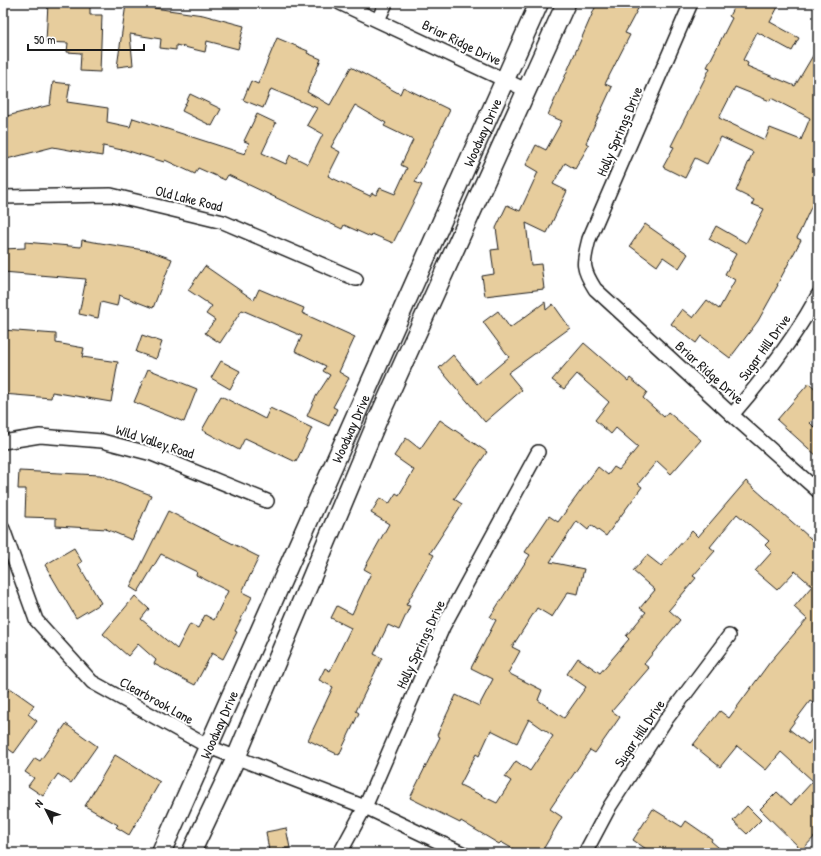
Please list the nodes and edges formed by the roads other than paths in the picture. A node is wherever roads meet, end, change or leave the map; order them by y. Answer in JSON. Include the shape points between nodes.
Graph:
{"nodes":[{"id":1,"x":340,"y":3,"type":"edge"},
{"id":2,"x":386,"y":3,"type":"edge"},
{"id":3,"x":539,"y":3,"type":"edge"},
{"id":4,"x":566,"y":3,"type":"edge"},
{"id":5,"x":691,"y":3,"type":"edge"},
{"id":6,"x":378,"y":20,"type":"junction"},
{"id":7,"x":505,"y":81,"type":"junction"},
{"id":8,"x":526,"y":90,"type":"junction"},
{"id":9,"x":3,"y":197,"type":"edge"},
{"id":10,"x":585,"y":273,"type":"joint"},
{"id":11,"x":356,"y":279,"type":"dead end"},
{"id":12,"x":818,"y":295,"type":"edge"},
{"id":13,"x":359,"y":410,"type":"junction"},
{"id":14,"x":732,"y":415,"type":"junction"},
{"id":15,"x":378,"y":419,"type":"junction"},
{"id":16,"x":3,"y":442,"type":"edge"},
{"id":17,"x":538,"y":452,"type":"dead end"},
{"id":18,"x":818,"y":491,"type":"edge"},
{"id":19,"x":267,"y":501,"type":"dead end"},
{"id":20,"x":3,"y":529,"type":"edge"},
{"id":21,"x":728,"y":636,"type":"dead end"},
{"id":22,"x":209,"y":747,"type":"junction"},
{"id":23,"x":236,"y":758,"type":"junction"},
{"id":24,"x":365,"y":807,"type":"junction"},
{"id":25,"x":161,"y":853,"type":"edge"},
{"id":26,"x":191,"y":853,"type":"edge"},
{"id":27,"x":340,"y":853,"type":"edge"},
{"id":28,"x":462,"y":853,"type":"edge"},
{"id":29,"x":584,"y":853,"type":"edge"}],
"edges":[{"from":1,"to":6,"type":"street","name":"Briar Ridge Drive"},
{"from":2,"to":6,"type":"street"},
{"from":3,"to":7,"type":"main road","name":"Woodway Drive"},
{"from":4,"to":8,"type":"main road","name":"Woodway Drive"},
{"from":5,"to":10,"type":"street","name":"Holly Springs Drive","via":[[589,239],[584,259]]},
{"from":6,"to":7,"type":"street","name":"Briar Ridge Drive"},
{"from":7,"to":8,"type":"street","name":"Briar Ridge Drive"},
{"from":7,"to":13,"type":"main road","name":"Woodway Drive"},
{"from":8,"to":15,"type":"main road","name":"Woodway Drive"},
{"from":9,"to":11,"type":"street","name":"Old Lake Road","via":[[111,195],[223,222]]},
{"from":10,"to":14,"type":"street","name":"Briar Ridge Drive","via":[[595,289]]},
{"from":12,"to":14,"type":"street","name":"Sugar Hill Drive","via":[[788,346]]},
{"from":13,"to":15,"type":"main road"},
{"from":13,"to":22,"type":"main road","name":"Woodway Drive"},
{"from":14,"to":18,"type":"street","name":"Briar Ridge Drive"},
{"from":15,"to":23,"type":"main road","name":"Woodway Drive"},
{"from":16,"to":19,"type":"street","name":"Wild Valley Road","via":[[40,436],[102,441],[152,454]]},
{"from":17,"to":24,"type":"street","name":"Holly Springs Drive","via":[[443,628]]},
{"from":20,"to":22,"type":"street","name":"Clearbrook Lane","via":[[36,620],[92,682]]},
{"from":21,"to":29,"type":"street","name":"Sugar Hill Drive","via":[[665,721],[610,806]]},
{"from":22,"to":23,"type":"street","name":"Clearbrook Lane"},
{"from":22,"to":25,"type":"main road","name":"Woodway Drive"},
{"from":23,"to":24,"type":"street","name":"Clearbrook Lane"},
{"from":23,"to":26,"type":"main road","name":"Woodway Drive"},
{"from":24,"to":27,"type":"street","name":"Holly Springs Drive"},
{"from":24,"to":28,"type":"street","name":"Clearbrook Lane"}]}
